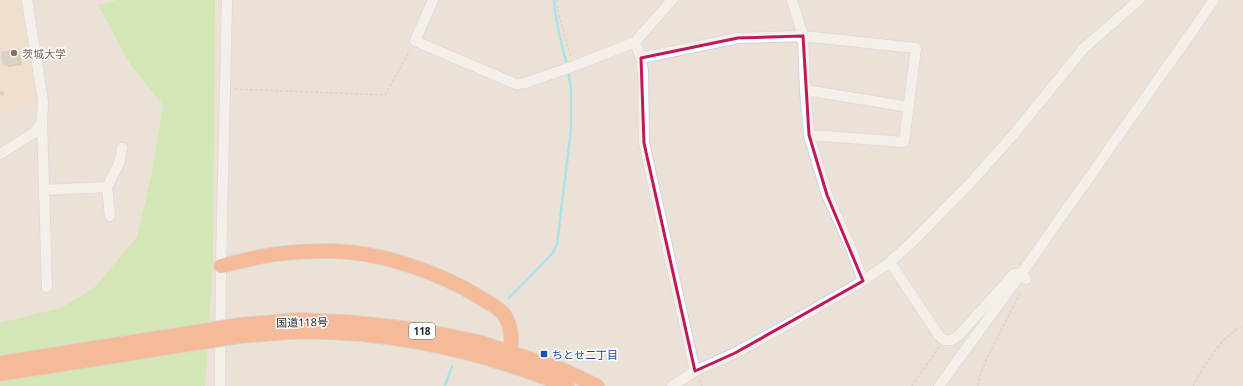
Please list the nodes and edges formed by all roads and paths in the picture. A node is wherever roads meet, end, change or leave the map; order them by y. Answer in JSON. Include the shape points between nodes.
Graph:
{"nodes":[{"id":1,"x":27,"y":0,"type":"edge"},
{"id":2,"x":227,"y":0,"type":"edge"},
{"id":3,"x":433,"y":0,"type":"edge"},
{"id":4,"x":557,"y":0,"type":"edge"},
{"id":5,"x":672,"y":0,"type":"edge"},
{"id":6,"x":792,"y":0,"type":"edge"},
{"id":7,"x":1139,"y":0,"type":"edge"},
{"id":8,"x":1214,"y":0,"type":"edge"},
{"id":9,"x":803,"y":36,"type":"junction"},
{"id":10,"x":415,"y":41,"type":"junction"},
{"id":11,"x":635,"y":42,"type":"junction"},
{"id":12,"x":641,"y":58,"type":"junction"},
{"id":13,"x":570,"y":67,"type":"junction"},
{"id":14,"x":225,"y":88,"type":"junction"},
{"id":15,"x":805,"y":90,"type":"junction"},
{"id":16,"x":909,"y":107,"type":"junction"},
{"id":17,"x":42,"y":121,"type":"junction"},
{"id":18,"x":809,"y":135,"type":"junction"},
{"id":19,"x":122,"y":148,"type":"dead end"},
{"id":20,"x":0,"y":154,"type":"edge"},
{"id":21,"x":107,"y":187,"type":"junction"},
{"id":22,"x":44,"y":190,"type":"junction"},
{"id":23,"x":110,"y":216,"type":"dead end"},
{"id":24,"x":890,"y":262,"type":"junction"},
{"id":25,"x":221,"y":266,"type":"junction"},
{"id":26,"x":1024,"y":277,"type":"junction"},
{"id":27,"x":863,"y":281,"type":"junction"},
{"id":28,"x":47,"y":287,"type":"dead end"},
{"id":29,"x":1243,"y":326,"type":"edge"},
{"id":30,"x":240,"y":330,"type":"junction"},
{"id":31,"x":944,"y":340,"type":"junction"},
{"id":32,"x":508,"y":358,"type":"junction"},
{"id":33,"x":0,"y":363,"type":"edge"},
{"id":34,"x":695,"y":371,"type":"junction"},
{"id":35,"x":0,"y":374,"type":"edge"},
{"id":36,"x":220,"y":386,"type":"edge"},
{"id":37,"x":567,"y":386,"type":"edge"},
{"id":38,"x":597,"y":386,"type":"edge"},
{"id":39,"x":672,"y":386,"type":"edge"},
{"id":40,"x":912,"y":386,"type":"edge"},
{"id":41,"x":939,"y":386,"type":"edge"},
{"id":42,"x":978,"y":386,"type":"edge"},
{"id":43,"x":1193,"y":386,"type":"edge"}],
"edges":[{"from":1,"to":17,"type":"street","via":[[43,101]]},
{"from":2,"to":14,"type":"street"},
{"from":3,"to":10,"type":"street"},
{"from":4,"to":13,"type":"path"},
{"from":5,"to":11,"type":"street"},
{"from":6,"to":9,"type":"street"},
{"from":7,"to":24,"type":"street","via":[[1084,48],[973,180]]},
{"from":8,"to":26,"type":"street"},
{"from":9,"to":12,"type":"street","via":[[738,38]]},
{"from":9,"to":15,"type":"street"},
{"from":9,"to":16,"type":"street","via":[[916,48]]},
{"from":10,"to":13,"type":"street","via":[[516,84]]},
{"from":10,"to":14,"type":"path","via":[[385,95]]},
{"from":11,"to":12,"type":"street"},
{"from":11,"to":13,"type":"street"},
{"from":12,"to":34,"type":"street","via":[[644,143]]},
{"from":14,"to":25,"type":"street"},
{"from":15,"to":16,"type":"street"},
{"from":15,"to":18,"type":"street"},
{"from":16,"to":18,"type":"street","via":[[904,142]]},
{"from":17,"to":20,"type":"street","via":[[34,133]]},
{"from":17,"to":22,"type":"street"},
{"from":18,"to":27,"type":"street","via":[[827,195]]},
{"from":19,"to":21,"type":"street","via":[[120,161]]},
{"from":21,"to":22,"type":"street"},
{"from":21,"to":23,"type":"street"},
{"from":22,"to":28,"type":"street"},
{"from":24,"to":27,"type":"street"},
{"from":24,"to":31,"type":"street"},
{"from":25,"to":32,"type":"highway","via":[[260,257],[306,252],[362,253],[386,259],[458,284],[491,304],[505,317],[510,328],[512,343]]},
{"from":25,"to":36,"type":"street"},
{"from":26,"to":31,"type":"street","via":[[1014,274],[959,335],[952,340]]},
{"from":26,"to":41,"type":"street"},
{"from":26,"to":42,"type":"path","via":[[986,360]]},
{"from":27,"to":34,"type":"street","via":[[735,353]]},
{"from":29,"to":43,"type":"path","via":[[1216,349]]},
{"from":30,"to":32,"type":"highway","name":"国道118号","number":"118","via":[[297,320],[388,326],[479,342]]},
{"from":30,"to":33,"type":"highway","name":"国道118号","number":"118","bridge":true},
{"from":30,"to":35,"type":"highway","name":"国道118号","number":"118","bridge":true},
{"from":31,"to":40,"type":"path"},
{"from":32,"to":37,"type":"highway","name":"国道118号","number":"118"},
{"from":32,"to":38,"type":"highway","name":"国道118号","number":"118","via":[[563,370]]},
{"from":34,"to":39,"type":"street"}]}
